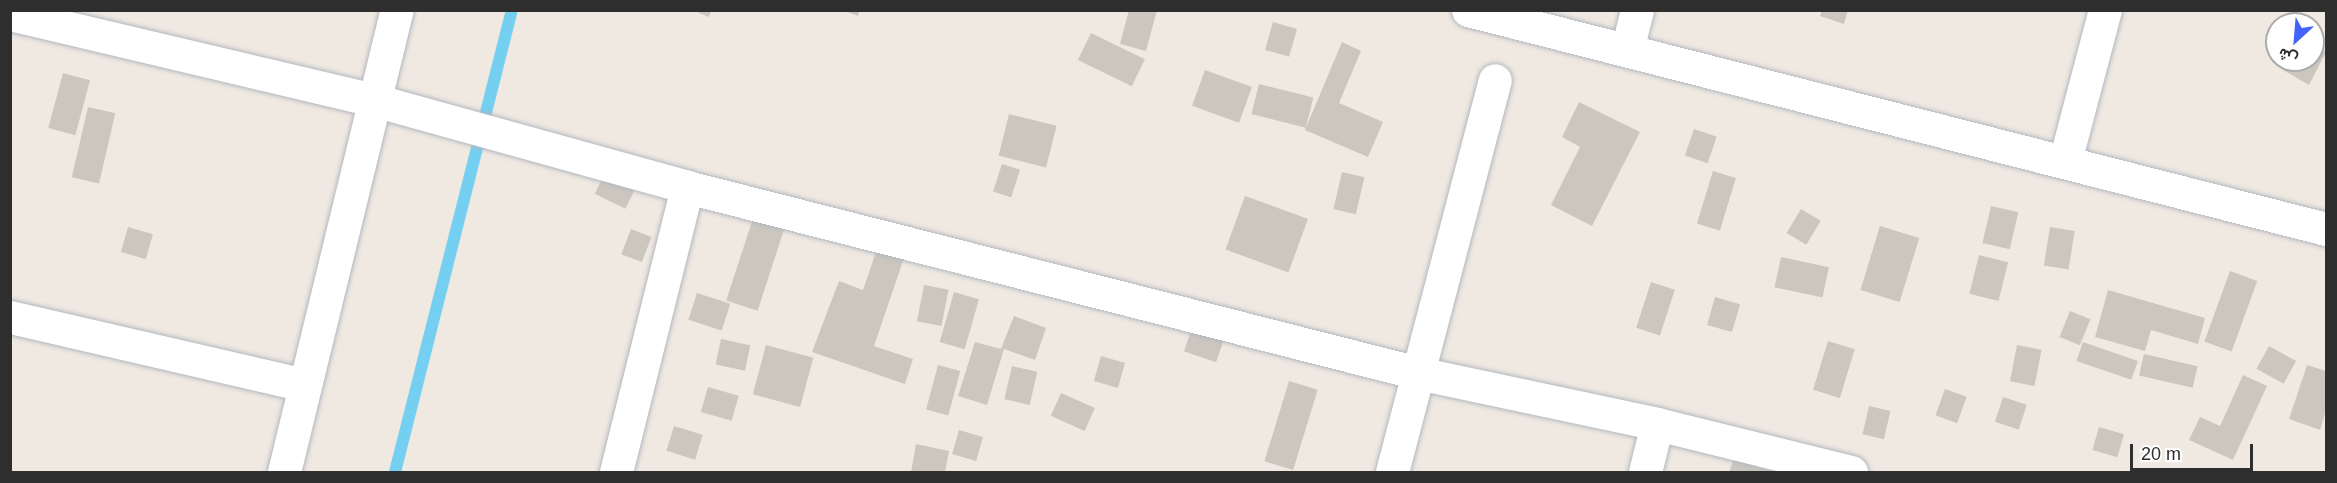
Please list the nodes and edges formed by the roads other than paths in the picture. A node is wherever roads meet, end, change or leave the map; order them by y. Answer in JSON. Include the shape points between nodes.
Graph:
{"nodes":[{"id":1,"x":397,"y":10,"type":"edge"},
{"id":2,"x":1468,"y":10,"type":"edge"},
{"id":3,"x":1636,"y":10,"type":"edge"},
{"id":4,"x":2105,"y":10,"type":"edge"},
{"id":5,"x":10,"y":14,"type":"edge"},
{"id":6,"x":1627,"y":50,"type":"junction"},
{"id":7,"x":1496,"y":80,"type":"dead end"},
{"id":8,"x":374,"y":100,"type":"junction"},
{"id":9,"x":2065,"y":160,"type":"junction"},
{"id":10,"x":687,"y":187,"type":"junction"},
{"id":11,"x":2326,"y":229,"type":"edge"},
{"id":12,"x":10,"y":317,"type":"edge"},
{"id":13,"x":1418,"y":373,"type":"junction"},
{"id":14,"x":304,"y":385,"type":"junction"},
{"id":15,"x":1658,"y":424,"type":"junction"},
{"id":16,"x":284,"y":472,"type":"edge"},
{"id":17,"x":616,"y":472,"type":"edge"},
{"id":18,"x":1392,"y":472,"type":"edge"},
{"id":19,"x":1645,"y":472,"type":"edge"},
{"id":20,"x":1851,"y":472,"type":"edge"}],
"edges":[{"from":1,"to":8,"type":"street"},
{"from":2,"to":6,"type":"street"},
{"from":3,"to":6,"type":"street"},
{"from":4,"to":9,"type":"street"},
{"from":5,"to":8,"type":"street"},
{"from":6,"to":9,"type":"street"},
{"from":7,"to":13,"type":"street"},
{"from":8,"to":10,"type":"street"},
{"from":8,"to":14,"type":"street"},
{"from":9,"to":11,"type":"street"},
{"from":10,"to":13,"type":"street"},
{"from":10,"to":17,"type":"street"},
{"from":12,"to":14,"type":"street"},
{"from":13,"to":15,"type":"street"},
{"from":13,"to":18,"type":"street"},
{"from":14,"to":16,"type":"street"},
{"from":15,"to":19,"type":"street"},
{"from":15,"to":20,"type":"street"}]}
